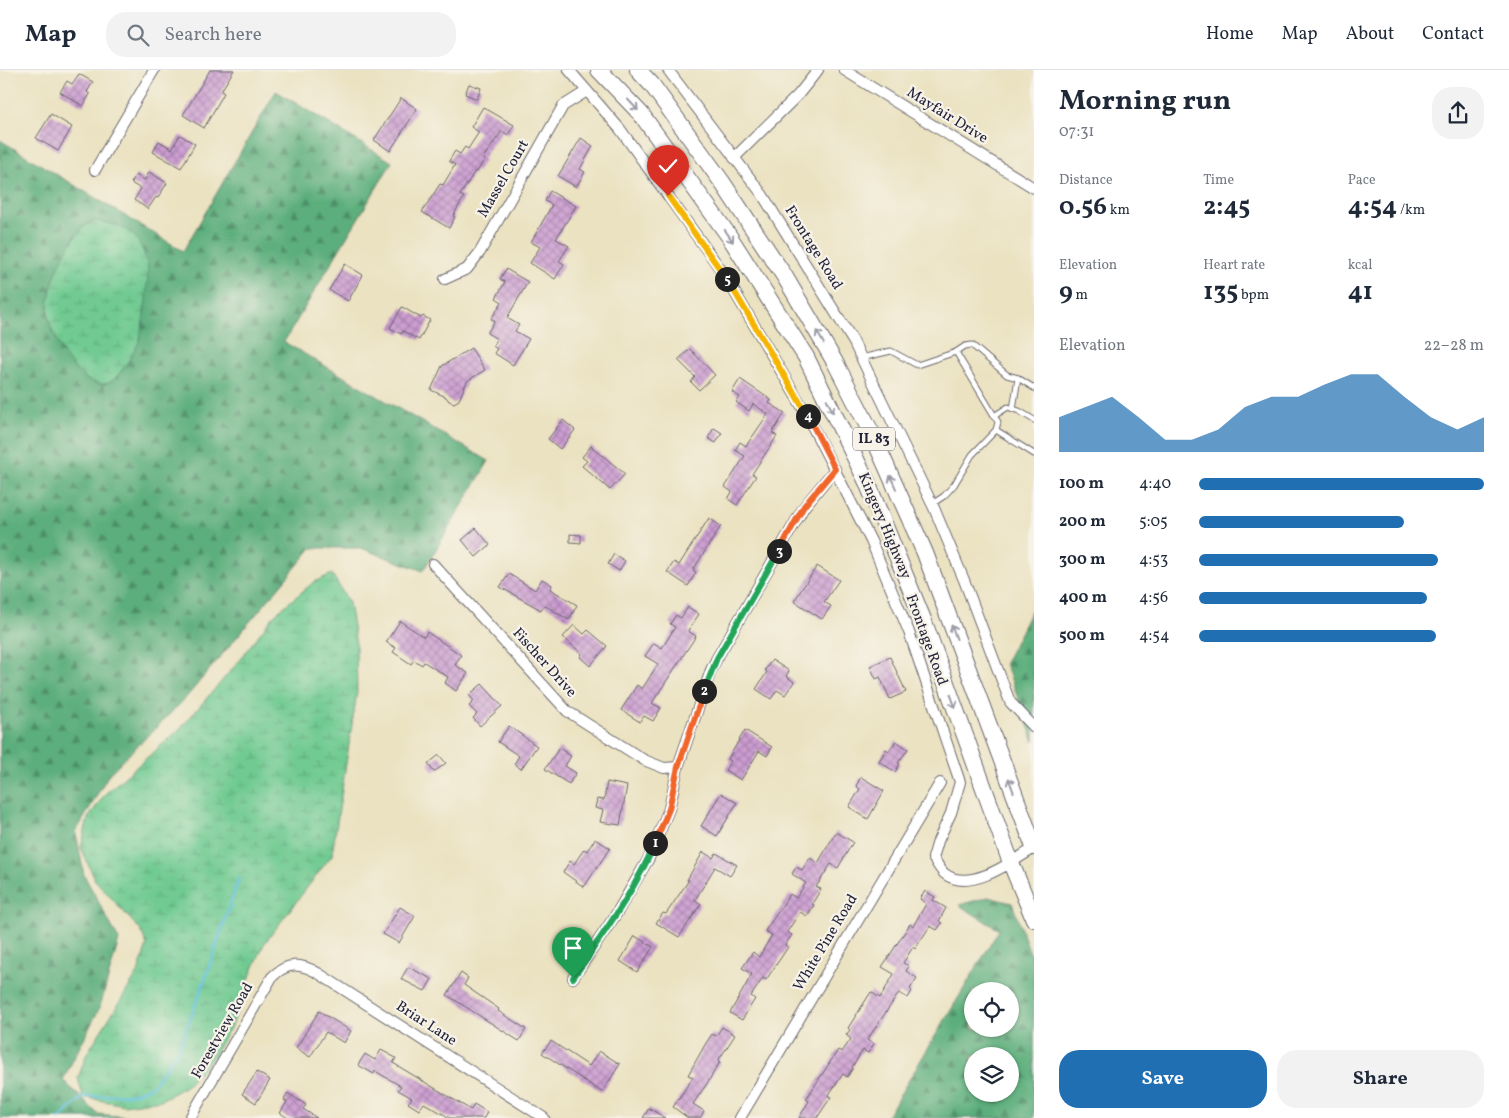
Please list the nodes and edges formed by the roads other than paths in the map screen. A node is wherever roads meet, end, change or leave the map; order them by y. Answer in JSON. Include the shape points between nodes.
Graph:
{"nodes":[{"id":1,"x":154,"y":70,"type":"edge"},
{"id":2,"x":569,"y":70,"type":"edge"},
{"id":3,"x":599,"y":70,"type":"edge"},
{"id":4,"x":638,"y":70,"type":"edge"},
{"id":5,"x":668,"y":70,"type":"edge"},
{"id":6,"x":818,"y":70,"type":"edge"},
{"id":7,"x":844,"y":70,"type":"edge"},
{"id":8,"x":587,"y":91,"type":"junction"},
{"id":9,"x":734,"y":158,"type":"junction"},
{"id":10,"x":95,"y":170,"type":"dead end"},
{"id":11,"x":1034,"y":188,"type":"edge"},
{"id":12,"x":444,"y":278,"type":"dead end"},
{"id":13,"x":956,"y":352,"type":"junction"},
{"id":14,"x":861,"y":358,"type":"junction"},
{"id":15,"x":1018,"y":378,"type":"junction"},
{"id":16,"x":1034,"y":388,"type":"edge"},
{"id":17,"x":1013,"y":409,"type":"junction"},
{"id":18,"x":994,"y":416,"type":"junction"},
{"id":19,"x":1034,"y":420,"type":"edge"},
{"id":20,"x":996,"y":430,"type":"junction"},
{"id":21,"x":1034,"y":454,"type":"edge"},
{"id":22,"x":835,"y":469,"type":"junction"},
{"id":23,"x":932,"y":504,"type":"junction"},
{"id":24,"x":433,"y":564,"type":"dead end"},
{"id":25,"x":1034,"y":727,"type":"edge"},
{"id":26,"x":678,"y":767,"type":"junction"},
{"id":27,"x":940,"y":783,"type":"dead end"},
{"id":28,"x":1034,"y":847,"type":"edge"},
{"id":29,"x":1011,"y":862,"type":"junction"},
{"id":30,"x":1034,"y":919,"type":"edge"},
{"id":31,"x":288,"y":966,"type":"joint"},
{"id":32,"x":573,"y":978,"type":"dead end"},
{"id":33,"x":194,"y":1116,"type":"edge"},
{"id":34,"x":544,"y":1118,"type":"edge"},
{"id":35,"x":740,"y":1118,"type":"edge"}],
"edges":[{"from":1,"to":10,"type":"street"},
{"from":2,"to":8,"type":"street","name":"Frontage Road"},
{"from":3,"to":29,"type":"highway","name":"Kingery Highway","number":"IL 83","one_way":true,"via":[[641,114],[729,236],[806,357],[867,482],[921,613]]},
{"from":28,"to":4,"type":"highway","name":"Kingery Highway","number":"IL 83","one_way":true,"via":[[925,553],[872,434],[785,277],[722,182]]},
{"from":5,"to":9,"type":"street","name":"Frontage Road"},
{"from":6,"to":9,"type":"street","via":[[798,95]]},
{"from":7,"to":11,"type":"street","name":"Mayfair Drive"},
{"from":8,"to":12,"type":"street","name":"Massel Court","via":[[563,106],[467,269]]},
{"from":8,"to":22,"type":"street","name":"Frontage Road","via":[[620,129],[724,274]]},
{"from":9,"to":14,"type":"street","name":"Frontage Road","via":[[762,194]]},
{"from":13,"to":14,"type":"lane","via":[[917,365],[890,351]]},
{"from":13,"to":15,"type":"lane","via":[[972,345],[1007,375]]},
{"from":13,"to":18,"type":"lane"},
{"from":14,"to":23,"type":"street","name":"Frontage Road"},
{"from":15,"to":16,"type":"lane"},
{"from":15,"to":17,"type":"lane"},
{"from":17,"to":18,"type":"lane","via":[[1008,408]]},
{"from":17,"to":19,"type":"lane"},
{"from":18,"to":20,"type":"lane","via":[[998,422]]},
{"from":20,"to":21,"type":"lane"},
{"from":20,"to":23,"type":"lane","via":[[972,455],[954,485]]},
{"from":22,"to":26,"type":"street","via":[[804,506],[717,658]]},
{"from":22,"to":29,"type":"street","name":"Frontage Road","via":[[871,541],[909,632],[960,782],[952,813],[933,858],[944,874],[966,880],[983,877]]},
{"from":23,"to":25,"type":"street","name":"Frontage Road","via":[[1010,702]]},
{"from":24,"to":26,"type":"street","name":"Fischer Drive","via":[[567,711],[644,760],[664,768]]},
{"from":26,"to":32,"type":"street","via":[[669,809],[649,858]]},
{"from":27,"to":35,"type":"street","name":"White Pine Road"},
{"from":28,"to":29,"type":"street","name":"Frontage Road"},
{"from":29,"to":30,"type":"highway","name":"Kingery Highway","number":"IL 83"},
{"from":31,"to":33,"type":"street","name":"Forestview Road","via":[[272,977]]},
{"from":31,"to":34,"type":"street","name":"Briar Lane","via":[[307,967],[318,972]]}]}
